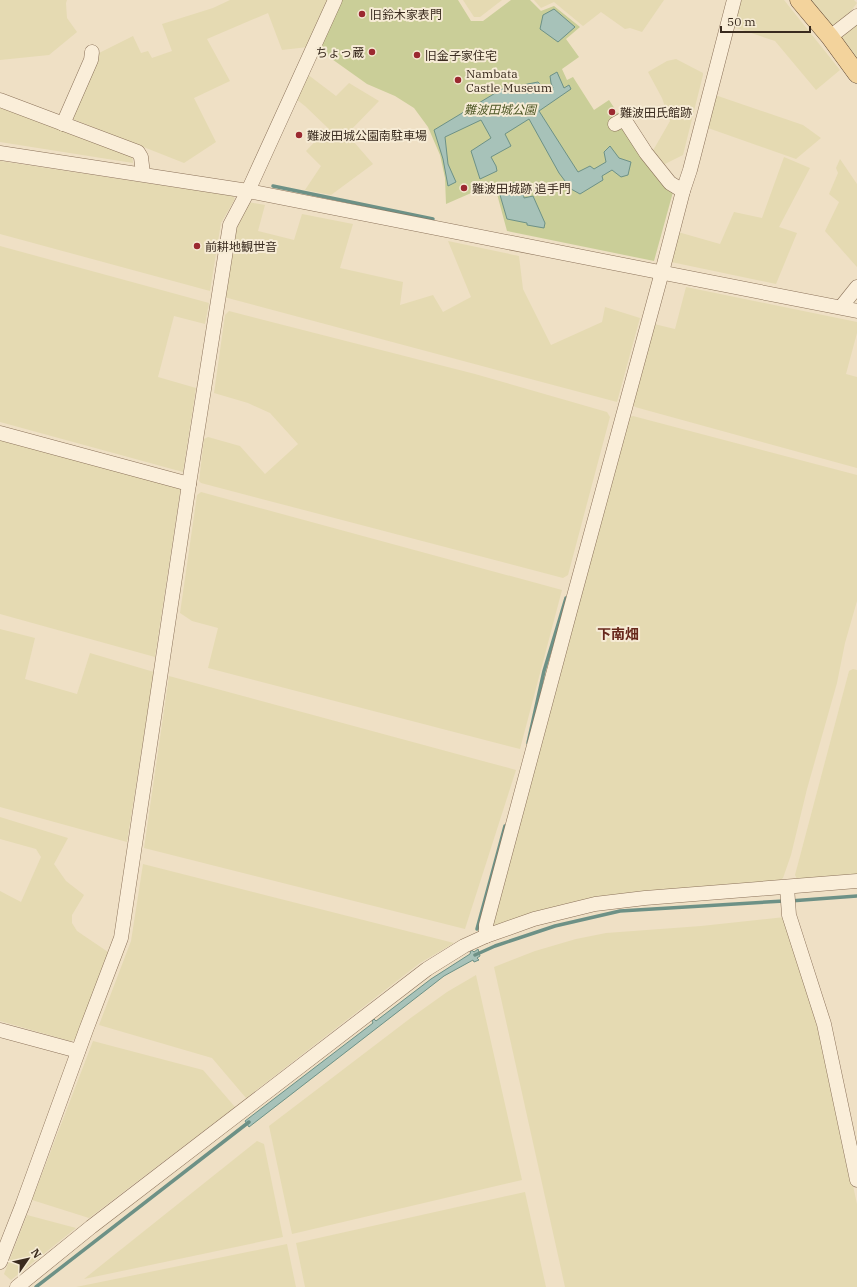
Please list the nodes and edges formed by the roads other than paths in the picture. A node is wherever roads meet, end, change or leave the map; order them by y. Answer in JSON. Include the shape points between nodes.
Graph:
{"nodes":[{"id":1,"x":335,"y":0,"type":"edge"},
{"id":2,"x":734,"y":0,"type":"edge"},
{"id":3,"x":799,"y":0,"type":"edge"},
{"id":4,"x":857,"y":16,"type":"edge"},
{"id":5,"x":830,"y":37,"type":"junction"},
{"id":6,"x":92,"y":52,"type":"dead end"},
{"id":7,"x":857,"y":74,"type":"edge"},
{"id":8,"x":0,"y":100,"type":"edge"},
{"id":9,"x":63,"y":124,"type":"junction"},
{"id":10,"x":616,"y":124,"type":"dead end"},
{"id":11,"x":0,"y":153,"type":"edge"},
{"id":12,"x":143,"y":174,"type":"junction"},
{"id":13,"x":248,"y":191,"type":"junction"},
{"id":14,"x":683,"y":191,"type":"junction"},
{"id":15,"x":662,"y":272,"type":"junction"},
{"id":16,"x":857,"y":287,"type":"edge"},
{"id":17,"x":841,"y":307,"type":"junction"},
{"id":18,"x":857,"y":311,"type":"edge"},
{"id":19,"x":0,"y":433,"type":"edge"},
{"id":20,"x":189,"y":484,"type":"junction"},
{"id":21,"x":857,"y":881,"type":"edge"},
{"id":22,"x":787,"y":889,"type":"junction"},
{"id":23,"x":486,"y":936,"type":"junction"},
{"id":24,"x":0,"y":1030,"type":"edge"},
{"id":25,"x":78,"y":1051,"type":"junction"},
{"id":26,"x":857,"y":1180,"type":"edge"},
{"id":27,"x":0,"y":1262,"type":"edge"},
{"id":28,"x":18,"y":1287,"type":"edge"}],
"edges":[{"from":1,"to":13,"type":"street"},
{"from":2,"to":14,"type":"street"},
{"from":3,"to":5,"type":"main road"},
{"from":4,"to":5,"type":"street"},
{"from":5,"to":7,"type":"main road"},
{"from":6,"to":9,"type":"street","via":[[91,60]]},
{"from":8,"to":9,"type":"street"},
{"from":9,"to":12,"type":"street","via":[[138,152]]},
{"from":10,"to":14,"type":"street","via":[[624,119],[670,183]]},
{"from":11,"to":12,"type":"street"},
{"from":12,"to":13,"type":"street"},
{"from":13,"to":15,"type":"street"},
{"from":13,"to":20,"type":"street","via":[[230,225]]},
{"from":14,"to":15,"type":"street"},
{"from":15,"to":17,"type":"street"},
{"from":15,"to":23,"type":"street","via":[[486,925]]},
{"from":16,"to":17,"type":"street"},
{"from":17,"to":18,"type":"street"},
{"from":19,"to":20,"type":"street"},
{"from":20,"to":25,"type":"street","via":[[121,938]]},
{"from":21,"to":22,"type":"street"},
{"from":22,"to":23,"type":"street","via":[[624,899],[534,919]]},
{"from":22,"to":26,"type":"street","via":[[788,910],[824,1024]]},
{"from":23,"to":28,"type":"street","via":[[464,946],[428,969],[91,1227]]},
{"from":24,"to":25,"type":"street"},
{"from":25,"to":27,"type":"street"}]}
